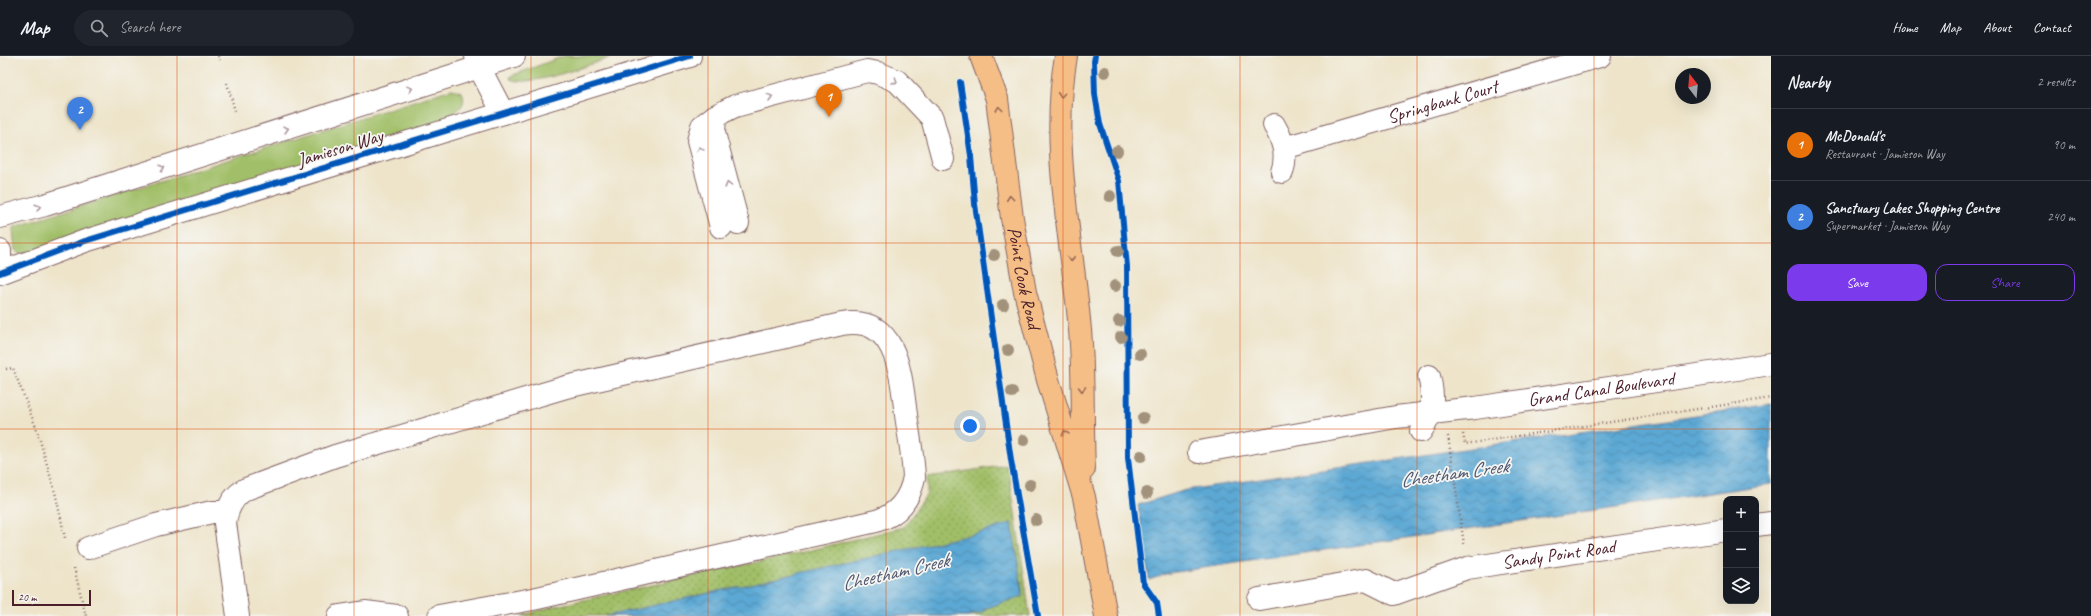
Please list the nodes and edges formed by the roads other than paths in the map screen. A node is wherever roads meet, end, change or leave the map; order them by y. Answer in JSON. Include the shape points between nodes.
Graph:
{"nodes":[{"id":1,"x":510,"y":56,"type":"edge"},
{"id":2,"x":690,"y":56,"type":"edge"},
{"id":3,"x":981,"y":56,"type":"edge"},
{"id":4,"x":1066,"y":56,"type":"edge"},
{"id":5,"x":1600,"y":56,"type":"edge"},
{"id":6,"x":478,"y":62,"type":"edge"},
{"id":7,"x":503,"y":113,"type":"junction"},
{"id":8,"x":1274,"y":125,"type":"dead end"},
{"id":9,"x":1284,"y":148,"type":"junction"},
{"id":10,"x":943,"y":159,"type":"dead end"},
{"id":11,"x":1282,"y":172,"type":"dead end"},
{"id":12,"x":0,"y":217,"type":"edge"},
{"id":13,"x":730,"y":225,"type":"dead end"},
{"id":14,"x":0,"y":251,"type":"edge"},
{"id":15,"x":0,"y":266,"type":"edge"},
{"id":16,"x":0,"y":273,"type":"edge"},
{"id":17,"x":1771,"y":364,"type":"edge"},
{"id":18,"x":1429,"y":376,"type":"dead end"},
{"id":19,"x":1432,"y":411,"type":"junction"},
{"id":20,"x":1422,"y":431,"type":"dead end"},
{"id":21,"x":1199,"y":452,"type":"dead end"},
{"id":22,"x":1084,"y":497,"type":"junction"},
{"id":23,"x":227,"y":512,"type":"junction"},
{"id":24,"x":1771,"y":523,"type":"edge"},
{"id":25,"x":1759,"y":525,"type":"edge"},
{"id":26,"x":1723,"y":530,"type":"edge"},
{"id":27,"x":88,"y":548,"type":"dead end"},
{"id":28,"x":1259,"y":599,"type":"dead end"},
{"id":29,"x":238,"y":616,"type":"edge"},
{"id":30,"x":339,"y":616,"type":"edge"},
{"id":31,"x":397,"y":616,"type":"edge"},
{"id":32,"x":440,"y":616,"type":"edge"},
{"id":33,"x":1106,"y":616,"type":"edge"}],
"edges":[{"from":1,"to":6,"type":"street","name":"Jamieson Way"},
{"from":2,"to":7,"type":"street","name":"Jamieson Way"},
{"from":22,"to":3,"type":"main road","name":"Point Cook Road","one_way":true,"via":[[1048,380],[1025,292],[1012,218],[997,99]]},
{"from":4,"to":22,"type":"main road","name":"Point Cook Road","one_way":true,"via":[[1060,110],[1062,168],[1080,331]]},
{"from":5,"to":9,"type":"street","name":"Springbank Court"},
{"from":6,"to":7,"type":"street"},
{"from":12,"to":6,"type":"street","name":"Jamieson Way","one_way":true},
{"from":7,"to":16,"type":"street","name":"Jamieson Way","via":[[86,241]]},
{"from":8,"to":9,"type":"street"},
{"from":9,"to":11,"type":"street","via":[[1285,164]]},
{"from":13,"to":10,"type":"street","one_way":true,"via":[[714,133],[715,116],[735,106],[867,71],[878,72],[897,81],[932,118]]},
{"from":14,"to":15,"type":"street"},
{"from":17,"to":19,"type":"street","name":"Grand Canal Boulevard","via":[[1491,405]]},
{"from":18,"to":19,"type":"street"},
{"from":19,"to":20,"type":"street"},
{"from":19,"to":21,"type":"street","name":"Grand Canal Boulevard"},
{"from":22,"to":33,"type":"main road","name":"Point Cook Road"},
{"from":23,"to":27,"type":"street","via":[[212,512],[156,525]]},
{"from":23,"to":29,"type":"street","via":[[226,535]]},
{"from":23,"to":32,"type":"street","via":[[235,497],[246,489],[335,456],[566,387],[851,322],[868,325],[892,347],[900,368],[914,476],[910,494],[893,514],[876,521],[549,596]]},
{"from":24,"to":25,"type":"street"},
{"from":26,"to":28,"type":"street","name":"Sandy Point Road","via":[[1467,568],[1394,594],[1366,580]]},
{"from":30,"to":31,"type":"street","via":[[365,612]]}]}
